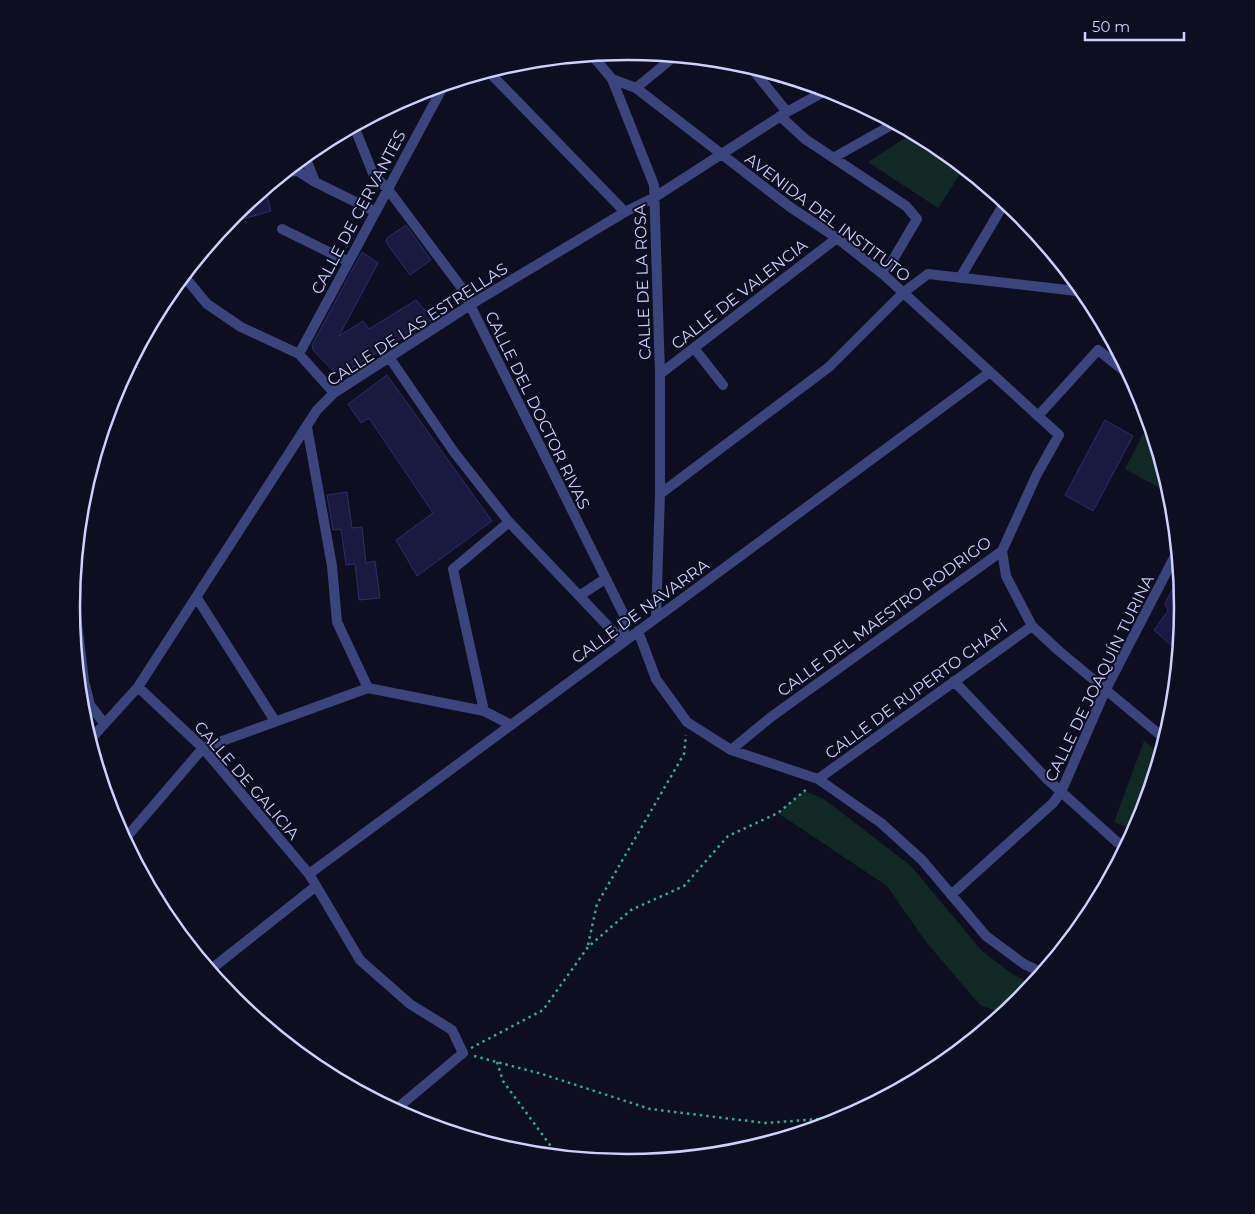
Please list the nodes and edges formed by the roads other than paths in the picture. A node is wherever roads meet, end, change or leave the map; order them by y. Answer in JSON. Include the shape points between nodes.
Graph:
{"nodes":[{"id":1,"x":597,"y":61,"type":"edge"},
{"id":2,"x":668,"y":62,"type":"edge"},
{"id":3,"x":757,"y":76,"type":"edge"},
{"id":4,"x":494,"y":77,"type":"edge"},
{"id":5,"x":612,"y":79,"type":"junction"},
{"id":6,"x":636,"y":88,"type":"junction"},
{"id":7,"x":439,"y":94,"type":"edge"},
{"id":8,"x":818,"y":95,"type":"edge"},
{"id":9,"x":783,"y":114,"type":"junction"},
{"id":10,"x":889,"y":127,"type":"edge"},
{"id":11,"x":356,"y":132,"type":"edge"},
{"id":12,"x":721,"y":155,"type":"junction"},
{"id":13,"x":833,"y":158,"type":"junction"},
{"id":14,"x":308,"y":164,"type":"edge"},
{"id":15,"x":296,"y":172,"type":"edge"},
{"id":16,"x":315,"y":182,"type":"junction"},
{"id":17,"x":387,"y":188,"type":"junction"},
{"id":18,"x":655,"y":197,"type":"junction"},
{"id":19,"x":1002,"y":209,"type":"edge"},
{"id":20,"x":374,"y":211,"type":"junction"},
{"id":21,"x":625,"y":212,"type":"junction"},
{"id":22,"x":282,"y":229,"type":"dead end"},
{"id":23,"x":837,"y":238,"type":"junction"},
{"id":24,"x":347,"y":261,"type":"junction"},
{"id":25,"x":884,"y":275,"type":"junction"},
{"id":26,"x":960,"y":278,"type":"junction"},
{"id":27,"x":189,"y":282,"type":"edge"},
{"id":28,"x":1073,"y":291,"type":"edge"},
{"id":29,"x":904,"y":292,"type":"junction"},
{"id":30,"x":470,"y":305,"type":"junction"},
{"id":31,"x":694,"y":348,"type":"junction"},
{"id":32,"x":299,"y":354,"type":"junction"},
{"id":33,"x":389,"y":357,"type":"junction"},
{"id":34,"x":1119,"y":367,"type":"edge"},
{"id":35,"x":990,"y":372,"type":"junction"},
{"id":36,"x":660,"y":374,"type":"junction"},
{"id":37,"x":723,"y":385,"type":"dead end"},
{"id":38,"x":334,"y":393,"type":"junction"},
{"id":39,"x":1038,"y":416,"type":"junction"},
{"id":40,"x":307,"y":427,"type":"junction"},
{"id":41,"x":1059,"y":435,"type":"joint"},
{"id":42,"x":660,"y":494,"type":"junction"},
{"id":43,"x":509,"y":522,"type":"junction"},
{"id":44,"x":1002,"y":551,"type":"junction"},
{"id":45,"x":1172,"y":561,"type":"edge"},
{"id":46,"x":605,"y":579,"type":"junction"},
{"id":47,"x":579,"y":596,"type":"junction"},
{"id":48,"x":197,"y":598,"type":"junction"},
{"id":49,"x":656,"y":618,"type":"junction"},
{"id":50,"x":1032,"y":626,"type":"junction"},
{"id":51,"x":638,"y":631,"type":"junction"},
{"id":52,"x":623,"y":642,"type":"junction"},
{"id":53,"x":954,"y":681,"type":"junction"},
{"id":54,"x":138,"y":687,"type":"junction"},
{"id":55,"x":368,"y":688,"type":"junction"},
{"id":56,"x":1106,"y":689,"type":"junction"},
{"id":57,"x":89,"y":701,"type":"edge"},
{"id":58,"x":484,"y":711,"type":"junction"},
{"id":59,"x":275,"y":721,"type":"junction"},
{"id":60,"x":104,"y":723,"type":"junction"},
{"id":61,"x":511,"y":725,"type":"junction"},
{"id":62,"x":95,"y":733,"type":"edge"},
{"id":63,"x":1160,"y":734,"type":"edge"},
{"id":64,"x":203,"y":748,"type":"junction"},
{"id":65,"x":731,"y":750,"type":"junction"},
{"id":66,"x":818,"y":779,"type":"junction"},
{"id":67,"x":1061,"y":792,"type":"junction"},
{"id":68,"x":130,"y":833,"type":"edge"},
{"id":69,"x":1121,"y":843,"type":"edge"},
{"id":70,"x":309,"y":874,"type":"junction"},
{"id":71,"x":316,"y":886,"type":"junction"},
{"id":72,"x":951,"y":895,"type":"junction"},
{"id":73,"x":215,"y":966,"type":"edge"},
{"id":74,"x":1037,"y":970,"type":"edge"},
{"id":75,"x":401,"y":1105,"type":"edge"}],
"edges":[{"from":1,"to":5,"type":"street"},
{"from":2,"to":6,"type":"street"},
{"from":3,"to":9,"type":"street"},
{"from":4,"to":21,"type":"street"},
{"from":5,"to":6,"type":"street","name":"AVENIDA DEL INSTITUTO"},
{"from":5,"to":18,"type":"street","name":"CALLE DE LA ROSA","via":[[654,186]]},
{"from":6,"to":12,"type":"street","name":"AVENIDA DEL INSTITUTO"},
{"from":7,"to":17,"type":"street","name":"CALLE DE CERVANTES"},
{"from":8,"to":9,"type":"street","name":"CALLE DE LAS ESTRELLAS"},
{"from":9,"to":12,"type":"street","name":"CALLE DE LAS ESTRELLAS"},
{"from":9,"to":13,"type":"street","via":[[804,139]]},
{"from":10,"to":13,"type":"street"},
{"from":11,"to":17,"type":"street","name":"CALLE DEL DOCTOR RIVAS","via":[[374,176]]},
{"from":12,"to":18,"type":"street","name":"CALLE DE LAS ESTRELLAS"},
{"from":12,"to":23,"type":"street","name":"AVENIDA DEL INSTITUTO"},
{"from":13,"to":25,"type":"street","via":[[906,206],[917,220]]},
{"from":14,"to":16,"type":"street"},
{"from":15,"to":16,"type":"street"},
{"from":16,"to":20,"type":"street"},
{"from":17,"to":20,"type":"street","name":"CALLE DE CERVANTES"},
{"from":17,"to":30,"type":"street","name":"CALLE DEL DOCTOR RIVAS","via":[[461,287]]},
{"from":18,"to":21,"type":"street","name":"CALLE DE LAS ESTRELLAS"},
{"from":18,"to":36,"type":"street","name":"CALLE DE LA ROSA"},
{"from":19,"to":26,"type":"street"},
{"from":20,"to":24,"type":"street","name":"CALLE DE CERVANTES"},
{"from":21,"to":30,"type":"street","name":"CALLE DE LAS ESTRELLAS"},
{"from":22,"to":24,"type":"street"},
{"from":23,"to":25,"type":"street","name":"AVENIDA DEL INSTITUTO"},
{"from":23,"to":31,"type":"street","name":"CALLE DE VALENCIA"},
{"from":24,"to":32,"type":"street","name":"CALLE DE CERVANTES"},
{"from":25,"to":29,"type":"street","name":"AVENIDA DEL INSTITUTO"},
{"from":26,"to":28,"type":"street"},
{"from":26,"to":29,"type":"street","via":[[928,274]]},
{"from":27,"to":32,"type":"street","via":[[207,304],[241,327]]},
{"from":29,"to":35,"type":"street","name":"AVENIDA DEL INSTITUTO"},
{"from":29,"to":42,"type":"street","via":[[829,367]]},
{"from":30,"to":33,"type":"street","name":"CALLE DE LAS ESTRELLAS"},
{"from":30,"to":46,"type":"street","name":"CALLE DEL DOCTOR RIVAS"},
{"from":31,"to":36,"type":"street","name":"CALLE DE VALENCIA"},
{"from":31,"to":37,"type":"street"},
{"from":32,"to":38,"type":"street"},
{"from":33,"to":38,"type":"street","name":"CALLE DE LAS ESTRELLAS"},
{"from":33,"to":43,"type":"street","via":[[454,452]]},
{"from":34,"to":39,"type":"street","via":[[1098,350]]},
{"from":35,"to":39,"type":"street","name":"AVENIDA DEL INSTITUTO"},
{"from":35,"to":49,"type":"street","name":"CALLE DE NAVARRA"},
{"from":36,"to":42,"type":"street","name":"CALLE DE LA ROSA"},
{"from":38,"to":40,"type":"street","name":"CALLE DE LAS ESTRELLAS","via":[[317,410]]},
{"from":39,"to":41,"type":"street","name":"AVENIDA DEL INSTITUTO"},
{"from":40,"to":48,"type":"street","name":"CALLE DE LAS ESTRELLAS"},
{"from":40,"to":55,"type":"street","via":[[332,566],[337,622]]},
{"from":41,"to":44,"type":"street","name":"CALLE DEL MAESTRO RODRIGO","via":[[1037,474]]},
{"from":42,"to":49,"type":"street","name":"CALLE DE LA ROSA"},
{"from":43,"to":47,"type":"street"},
{"from":43,"to":58,"type":"street","via":[[453,569]]},
{"from":44,"to":50,"type":"street","via":[[1006,576]]},
{"from":44,"to":65,"type":"street","name":"CALLE DEL MAESTRO RODRIGO","via":[[771,716]]},
{"from":45,"to":56,"type":"street","name":"CALLE DE JOAQUÍN TURINA"},
{"from":46,"to":47,"type":"street"},
{"from":46,"to":52,"type":"street","name":"CALLE DEL DOCTOR RIVAS","via":[[625,617]]},
{"from":47,"to":52,"type":"street"},
{"from":48,"to":54,"type":"street","name":"CALLE DE LAS ESTRELLAS"},
{"from":48,"to":59,"type":"street"},
{"from":49,"to":51,"type":"street","name":"CALLE DE NAVARRA"},
{"from":50,"to":53,"type":"street","name":"CALLE DE RUPERTO CHAPÍ"},
{"from":50,"to":56,"type":"street"},
{"from":51,"to":52,"type":"street","name":"CALLE DE NAVARRA"},
{"from":51,"to":65,"type":"street","via":[[656,679],[687,722]]},
{"from":52,"to":61,"type":"street","name":"CALLE DE NAVARRA"},
{"from":53,"to":66,"type":"street","name":"CALLE DE RUPERTO CHAPÍ"},
{"from":53,"to":67,"type":"street"},
{"from":54,"to":60,"type":"street","name":"CALLE DE LAS ESTRELLAS"},
{"from":54,"to":64,"type":"street","name":"CALLE DE GALICIA"},
{"from":55,"to":58,"type":"street"},
{"from":55,"to":59,"type":"street"},
{"from":56,"to":63,"type":"street"},
{"from":56,"to":67,"type":"street","name":"CALLE DE JOAQUÍN TURINA"},
{"from":57,"to":60,"type":"street"},
{"from":58,"to":61,"type":"street"},
{"from":59,"to":64,"type":"street"},
{"from":60,"to":62,"type":"street","name":"CALLE DE LAS ESTRELLAS"},
{"from":61,"to":70,"type":"street","name":"CALLE DE NAVARRA"},
{"from":64,"to":68,"type":"street"},
{"from":64,"to":70,"type":"street","name":"CALLE DE GALICIA"},
{"from":65,"to":66,"type":"street"},
{"from":66,"to":72,"type":"street","via":[[881,823],[922,860]]},
{"from":67,"to":69,"type":"street"},
{"from":67,"to":72,"type":"street","name":"CALLE DE JOAQUÍN TURINA","via":[[1053,803]]},
{"from":70,"to":71,"type":"street","name":"CALLE DE GALICIA"},
{"from":71,"to":73,"type":"street"},
{"from":71,"to":75,"type":"street","name":"CALLE DE GALICIA","via":[[360,960],[410,1004],[452,1030],[464,1053]]},
{"from":72,"to":74,"type":"street","via":[[986,936]]}]}
